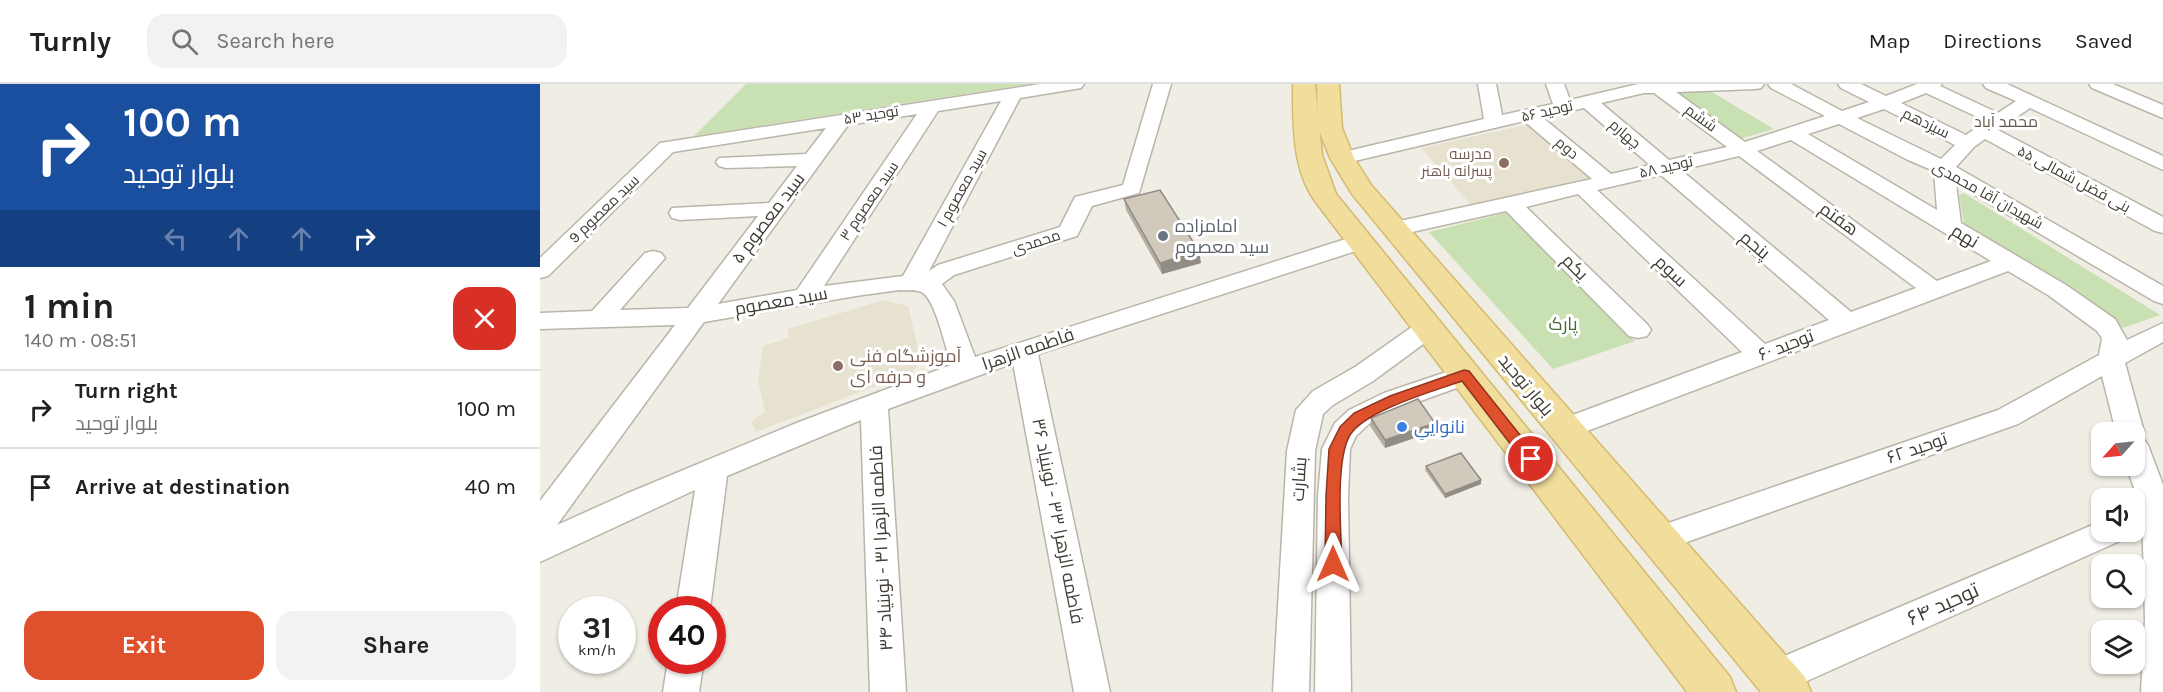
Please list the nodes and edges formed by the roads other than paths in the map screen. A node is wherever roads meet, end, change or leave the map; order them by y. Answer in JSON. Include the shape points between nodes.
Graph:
{"nodes":[{"id":1,"x":1075,"y":84,"type":"edge"},
{"id":2,"x":1162,"y":84,"type":"edge"},
{"id":3,"x":1304,"y":84,"type":"edge"},
{"id":4,"x":1328,"y":84,"type":"edge"},
{"id":5,"x":1487,"y":84,"type":"edge"},
{"id":6,"x":1555,"y":84,"type":"edge"},
{"id":7,"x":1755,"y":84,"type":"edge"},
{"id":8,"x":1777,"y":84,"type":"edge"},
{"id":9,"x":1847,"y":84,"type":"edge"},
{"id":10,"x":1992,"y":84,"type":"edge"},
{"id":11,"x":2098,"y":84,"type":"edge"},
{"id":12,"x":1930,"y":85,"type":"edge"},
{"id":13,"x":1629,"y":87,"type":"edge"},
{"id":14,"x":1659,"y":88,"type":"junction"},
{"id":15,"x":1014,"y":93,"type":"junction"},
{"id":16,"x":2030,"y":99,"type":"junction"},
{"id":17,"x":1587,"y":102,"type":"junction"},
{"id":18,"x":1885,"y":103,"type":"junction"},
{"id":19,"x":932,"y":106,"type":"junction"},
{"id":20,"x":1563,"y":107,"type":"junction"},
{"id":21,"x":2163,"y":112,"type":"edge"},
{"id":22,"x":1528,"y":115,"type":"junction"},
{"id":23,"x":1839,"y":117,"type":"junction"},
{"id":24,"x":842,"y":120,"type":"junction"},
{"id":25,"x":1494,"y":123,"type":"junction"},
{"id":26,"x":1992,"y":126,"type":"junction"},
{"id":27,"x":1791,"y":132,"type":"junction"},
{"id":28,"x":1967,"y":143,"type":"junction"},
{"id":29,"x":667,"y":147,"type":"joint"},
{"id":30,"x":1743,"y":149,"type":"junction"},
{"id":31,"x":1342,"y":158,"type":"junction"},
{"id":32,"x":811,"y":160,"type":"junction"},
{"id":33,"x":726,"y":162,"type":"dead end"},
{"id":34,"x":2163,"y":164,"type":"edge"},
{"id":35,"x":1663,"y":167,"type":"junction"},
{"id":36,"x":1944,"y":168,"type":"junction"},
{"id":37,"x":1607,"y":181,"type":"junction"},
{"id":38,"x":1581,"y":186,"type":"junction"},
{"id":39,"x":1511,"y":204,"type":"junction"},
{"id":40,"x":774,"y":209,"type":"junction"},
{"id":41,"x":680,"y":213,"type":"dead end"},
{"id":42,"x":1950,"y":226,"type":"junction"},
{"id":43,"x":2163,"y":226,"type":"edge"},
{"id":44,"x":1394,"y":229,"type":"junction"},
{"id":45,"x":1360,"y":242,"type":"junction"},
{"id":46,"x":653,"y":258,"type":"dead end"},
{"id":47,"x":2009,"y":262,"type":"junction"},
{"id":48,"x":540,"y":271,"type":"edge"},
{"id":49,"x":918,"y":284,"type":"junction"},
{"id":50,"x":1934,"y":290,"type":"junction"},
{"id":51,"x":2163,"y":296,"type":"edge"},
{"id":52,"x":805,"y":297,"type":"junction"},
{"id":53,"x":694,"y":316,"type":"junction"},
{"id":54,"x":599,"y":319,"type":"junction"},
{"id":55,"x":1847,"y":322,"type":"junction"},
{"id":56,"x":546,"y":327,"type":"edge"},
{"id":57,"x":1428,"y":328,"type":"junction"},
{"id":58,"x":1638,"y":330,"type":"dead end"},
{"id":59,"x":2163,"y":331,"type":"edge"},
{"id":60,"x":1024,"y":350,"type":"junction"},
{"id":61,"x":1761,"y":355,"type":"junction"},
{"id":62,"x":2111,"y":358,"type":"junction"},
{"id":63,"x":966,"y":370,"type":"junction"},
{"id":64,"x":1364,"y":374,"type":"junction"},
{"id":65,"x":1464,"y":375,"type":"junction"},
{"id":66,"x":1395,"y":400,"type":"junction"},
{"id":67,"x":874,"y":404,"type":"junction"},
{"id":68,"x":2127,"y":422,"type":"edge"},
{"id":69,"x":1564,"y":429,"type":"junction"},
{"id":70,"x":713,"y":470,"type":"junction"},
{"id":71,"x":2139,"y":476,"type":"edge"},
{"id":72,"x":2146,"y":516,"type":"edge"},
{"id":73,"x":540,"y":524,"type":"edge"},
{"id":74,"x":1659,"y":539,"type":"junction"},
{"id":75,"x":2091,"y":540,"type":"edge"},
{"id":76,"x":540,"y":549,"type":"edge"},
{"id":77,"x":695,"y":596,"type":"edge"},
{"id":78,"x":684,"y":674,"type":"edge"},
{"id":79,"x":1782,"y":684,"type":"edge"},
{"id":80,"x":681,"y":692,"type":"edge"},
{"id":81,"x":888,"y":692,"type":"edge"},
{"id":82,"x":1092,"y":692,"type":"edge"},
{"id":83,"x":1291,"y":692,"type":"edge"},
{"id":84,"x":1333,"y":692,"type":"edge"},
{"id":85,"x":1714,"y":692,"type":"edge"},
{"id":86,"x":2159,"y":692,"type":"edge"}],
"edges":[{"from":1,"to":15,"type":"street","name":"توحید ۵۳"},
{"from":2,"to":49,"type":"street","name":"محمدی","via":[[1132,189],[1083,202],[1070,231],[946,270]]},
{"from":3,"to":45,"type":"main road","via":[[1305,128],[1314,176],[1324,196]]},
{"from":4,"to":31,"type":"main road","name":"بلوار توحید","via":[[1330,128]]},
{"from":5,"to":25,"type":"street"},
{"from":6,"to":20,"type":"street"},
{"from":7,"to":14,"type":"street","name":"توحید ۵۶"},
{"from":8,"to":23,"type":"street","name":"شهیدان آقا محمدی"},
{"from":9,"to":18,"type":"street","name":"سیزدهم"},
{"from":10,"to":16,"type":"street"},
{"from":11,"to":21,"type":"street"},
{"from":12,"to":18,"type":"street","name":"توحید ۵۸"},
{"from":12,"to":26,"type":"street","name":"بنی فضل شمالی ۵۵"},
{"from":13,"to":14,"type":"street","name":"توحید ۵۶"},
{"from":13,"to":17,"type":"street","name":"توحید ۵۶"},
{"from":14,"to":30,"type":"street","name":"ششم"},
{"from":15,"to":19,"type":"street","name":"توحید ۵۳"},
{"from":15,"to":49,"type":"street","name":"سید معصوم ۱"},
{"from":16,"to":26,"type":"street"},
{"from":16,"to":34,"type":"street"},
{"from":17,"to":20,"type":"street","name":"توحید ۵۶"},
{"from":17,"to":35,"type":"street","name":"چهارم"},
{"from":18,"to":23,"type":"street","name":"توحید ۵۸"},
{"from":18,"to":28,"type":"street","name":"سیزدهم"},
{"from":19,"to":24,"type":"street","name":"توحید ۵۳"},
{"from":19,"to":52,"type":"street","name":"سید معصوم ۳"},
{"from":20,"to":22,"type":"street","name":"توحید ۵۶"},
{"from":22,"to":25,"type":"street","name":"توحید ۵۶"},
{"from":22,"to":37,"type":"street","name":"دوم"},
{"from":23,"to":27,"type":"street","name":"توحید ۵۸"},
{"from":23,"to":36,"type":"street","name":"شهیدان آقا محمدی"},
{"from":24,"to":29,"type":"street","name":"توحید ۵۳"},
{"from":24,"to":32,"type":"street","name":"سید معصوم ۵"},
{"from":25,"to":31,"type":"street","name":"توحید ۵۶"},
{"from":26,"to":28,"type":"street"},
{"from":26,"to":43,"type":"street","name":"بنی فضل شمالی ۵۵"},
{"from":27,"to":30,"type":"street","name":"توحید ۵۸"},
{"from":27,"to":42,"type":"street","name":"نهم"},
{"from":28,"to":36,"type":"street"},
{"from":29,"to":48,"type":"street","name":"سید معصوم 9"},
{"from":30,"to":35,"type":"street","name":"توحید ۵۸"},
{"from":30,"to":50,"type":"street","name":"هفتم"},
{"from":31,"to":44,"type":"main road","name":"بلوار توحید","via":[[1360,189]]},
{"from":32,"to":33,"type":"street"},
{"from":32,"to":40,"type":"street","name":"سید معصوم ۵"},
{"from":35,"to":37,"type":"street","name":"توحید ۵۸"},
{"from":35,"to":55,"type":"street","name":"پنجم"},
{"from":36,"to":42,"type":"street"},
{"from":36,"to":51,"type":"street","name":"شهیدان آقا محمدی"},
{"from":37,"to":38,"type":"street","name":"توحید ۵۸"},
{"from":38,"to":39,"type":"street","name":"توحید ۵۸"},
{"from":38,"to":61,"type":"street","name":"سوم"},
{"from":39,"to":44,"type":"street","name":"توحید ۵۸"},
{"from":39,"to":58,"type":"street","name":"یکم"},
{"from":40,"to":41,"type":"street"},
{"from":40,"to":53,"type":"street","name":"سید معصوم ۵"},
{"from":42,"to":47,"type":"street","name":"نهم"},
{"from":44,"to":69,"type":"main road","name":"بلوار توحید"},
{"from":45,"to":57,"type":"main road"},
{"from":45,"to":60,"type":"street","name":"فاطمه الزهرا"},
{"from":46,"to":54,"type":"street"},
{"from":47,"to":50,"type":"street","name":"توحید ۶۰"},
{"from":47,"to":62,"type":"street","name":"نهم","via":[[2057,290],[2106,326],[2115,338]]},
{"from":49,"to":52,"type":"street","name":"سید معصوم","via":[[856,288]]},
{"from":49,"to":63,"type":"street","via":[[940,297]]},
{"from":50,"to":55,"type":"street","name":"توحید ۶۰"},
{"from":52,"to":53,"type":"street","name":"سید معصوم"},
{"from":53,"to":54,"type":"street","name":"سید معصوم"},
{"from":53,"to":73,"type":"street","name":"سید معصوم ۵"},
{"from":54,"to":56,"type":"street","name":"سید معصوم"},
{"from":55,"to":61,"type":"street","name":"توحید ۶۰"},
{"from":57,"to":64,"type":"street","name":"بشارت"},
{"from":57,"to":65,"type":"main road"},
{"from":59,"to":62,"type":"street","name":"توحید ۶۲"},
{"from":60,"to":63,"type":"street","name":"فاطمه الزهرا"},
{"from":60,"to":82,"type":"street","name":"فاطمه الزهرا ۳۳ - نوبنیاد ۳۶"},
{"from":61,"to":69,"type":"street","name":"توحید ۶۰"},
{"from":62,"to":68,"type":"street","name":"نهم"},
{"from":62,"to":74,"type":"street","name":"توحید ۶۲","via":[[2008,417]]},
{"from":63,"to":67,"type":"street","name":"فاطمه الزهرا"},
{"from":64,"to":66,"type":"street","via":[[1398,369],[1408,376],[1410,388]]},
{"from":64,"to":83,"type":"street","name":"بشارت","via":[[1310,410],[1300,451]]},
{"from":65,"to":66,"type":"street","name":"بشارت"},
{"from":65,"to":85,"type":"main road"},
{"from":66,"to":84,"type":"street","name":"بشارت","via":[[1350,423],[1336,449]]},
{"from":67,"to":70,"type":"street","name":"فاطمه الزهرا"},
{"from":67,"to":81,"type":"street","name":"فاطمه الزهرا ۳۱ - نوبنیاد ۳۴"},
{"from":69,"to":74,"type":"main road","name":"بلوار توحید"},
{"from":70,"to":76,"type":"street","name":"فاطمه الزهرا","via":[[580,527]]},
{"from":70,"to":77,"type":"street"},
{"from":71,"to":72,"type":"street"},
{"from":72,"to":86,"type":"street","via":[[2162,619]]},
{"from":74,"to":79,"type":"main road","name":"بلوار توحید"},
{"from":75,"to":79,"type":"street","name":"توحید ۶۴"},
{"from":78,"to":80,"type":"street"}]}
